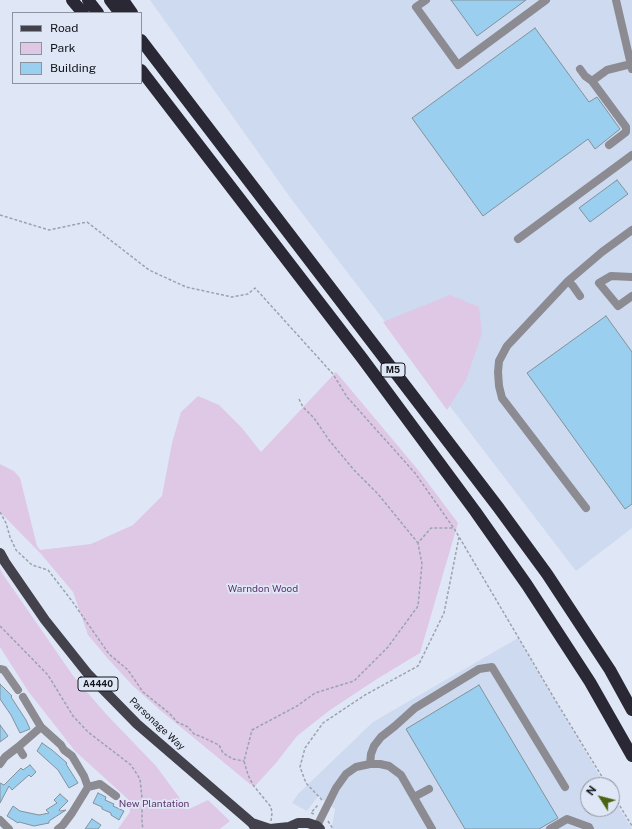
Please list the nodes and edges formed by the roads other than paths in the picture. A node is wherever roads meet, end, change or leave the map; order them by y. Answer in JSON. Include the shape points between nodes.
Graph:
{"nodes":[{"id":1,"x":72,"y":0,"type":"edge"},
{"id":2,"x":88,"y":0,"type":"edge"},
{"id":3,"x":110,"y":0,"type":"edge"},
{"id":4,"x":123,"y":0,"type":"edge"},
{"id":5,"x":426,"y":0,"type":"edge"},
{"id":6,"x":546,"y":0,"type":"edge"},
{"id":7,"x":616,"y":0,"type":"edge"},
{"id":8,"x":82,"y":12,"type":"edge"},
{"id":9,"x":97,"y":12,"type":"edge"},
{"id":10,"x":119,"y":12,"type":"edge"},
{"id":11,"x":131,"y":12,"type":"edge"},
{"id":12,"x":142,"y":32,"type":"edge"},
{"id":13,"x":142,"y":41,"type":"edge"},
{"id":14,"x":155,"y":58,"type":"junction"},
{"id":15,"x":632,"y":67,"type":"edge"},
{"id":16,"x":580,"y":69,"type":"dead end"},
{"id":17,"x":142,"y":71,"type":"edge"},
{"id":18,"x":142,"y":78,"type":"edge"},
{"id":19,"x":592,"y":81,"type":"junction"},
{"id":20,"x":165,"y":102,"type":"junction"},
{"id":21,"x":609,"y":145,"type":"dead end"},
{"id":22,"x":632,"y":155,"type":"edge"},
{"id":23,"x":632,"y":231,"type":"edge"},
{"id":24,"x":518,"y":239,"type":"dead end"},
{"id":25,"x":632,"y":277,"type":"edge"},
{"id":26,"x":568,"y":281,"type":"junction"},
{"id":27,"x":580,"y":296,"type":"dead end"},
{"id":28,"x":632,"y":296,"type":"edge"},
{"id":29,"x":586,"y":508,"type":"dead end"},
{"id":30,"x":0,"y":553,"type":"edge"},
{"id":31,"x":0,"y":669,"type":"edge"},
{"id":32,"x":632,"y":710,"type":"edge"},
{"id":33,"x":41,"y":727,"type":"junction"},
{"id":34,"x":18,"y":747,"type":"junction"},
{"id":35,"x":23,"y":756,"type":"dead end"},
{"id":36,"x":632,"y":756,"type":"edge"},
{"id":37,"x":0,"y":764,"type":"edge"},
{"id":38,"x":370,"y":764,"type":"junction"},
{"id":39,"x":88,"y":786,"type":"junction"},
{"id":40,"x":565,"y":787,"type":"dead end"},
{"id":41,"x":429,"y":789,"type":"dead end"},
{"id":42,"x":116,"y":796,"type":"dead end"},
{"id":43,"x":414,"y":797,"type":"junction"},
{"id":44,"x":0,"y":820,"type":"edge"},
{"id":45,"x":319,"y":824,"type":"edge"},
{"id":46,"x":254,"y":826,"type":"edge"},
{"id":47,"x":554,"y":827,"type":"edge"},
{"id":48,"x":288,"y":828,"type":"edge"},
{"id":49,"x":9,"y":829,"type":"edge"},
{"id":50,"x":58,"y":829,"type":"edge"},
{"id":51,"x":432,"y":829,"type":"edge"},
{"id":52,"x":590,"y":829,"type":"edge"}],
"edges":[{"from":1,"to":8,"type":"highway"},
{"from":2,"to":9,"type":"highway"},
{"from":3,"to":10,"type":"highway"},
{"from":4,"to":11,"type":"highway"},
{"from":5,"to":6,"type":"street","via":[[416,7],[458,65]]},
{"from":7,"to":15,"type":"street"},
{"from":12,"to":14,"type":"highway","number":"M5"},
{"from":13,"to":14,"type":"highway","number":"M5"},
{"from":14,"to":32,"type":"highway","number":"M5","via":[[503,513],[547,574],[610,670]]},
{"from":15,"to":19,"type":"street","via":[[607,70]]},
{"from":16,"to":19,"type":"street"},
{"from":17,"to":20,"type":"highway","number":"M5"},
{"from":18,"to":20,"type":"highway","number":"M5"},
{"from":19,"to":21,"type":"street","via":[[626,127],[626,132]]},
{"from":20,"to":36,"type":"highway","number":"M5","via":[[362,358],[479,517],[590,682]]},
{"from":22,"to":24,"type":"street"},
{"from":23,"to":26,"type":"street"},
{"from":25,"to":28,"type":"street","via":[[611,276],[599,283],[618,306]]},
{"from":26,"to":27,"type":"street"},
{"from":26,"to":29,"type":"street","via":[[507,346],[499,361],[499,386],[502,398]]},
{"from":30,"to":46,"type":"main road","name":"Parsonage Way","number":"A4440","via":[[45,620],[88,674],[137,724]]},
{"from":31,"to":33,"type":"street","via":[[4,670],[21,693]]},
{"from":33,"to":34,"type":"street"},
{"from":33,"to":39,"type":"street","via":[[72,756]]},
{"from":34,"to":35,"type":"street"},
{"from":34,"to":37,"type":"street"},
{"from":38,"to":40,"type":"street","via":[[374,746],[381,737],[415,708],[479,669],[492,667]]},
{"from":38,"to":43,"type":"street","via":[[389,766],[401,775]]},
{"from":38,"to":45,"type":"street","via":[[356,767],[346,774],[336,788]]},
{"from":39,"to":42,"type":"street","via":[[100,784]]},
{"from":39,"to":50,"type":"street","via":[[72,813]]},
{"from":41,"to":43,"type":"street"},
{"from":43,"to":51,"type":"street"},
{"from":44,"to":49,"type":"street"},
{"from":45,"to":48,"type":"main road","name":"Parsonage Way","via":[[298,823]]},
{"from":46,"to":48,"type":"main road","name":"Parsonage Way","number":"A4440","via":[[270,829]]},
{"from":47,"to":52,"type":"street","via":[[566,819]]}]}
